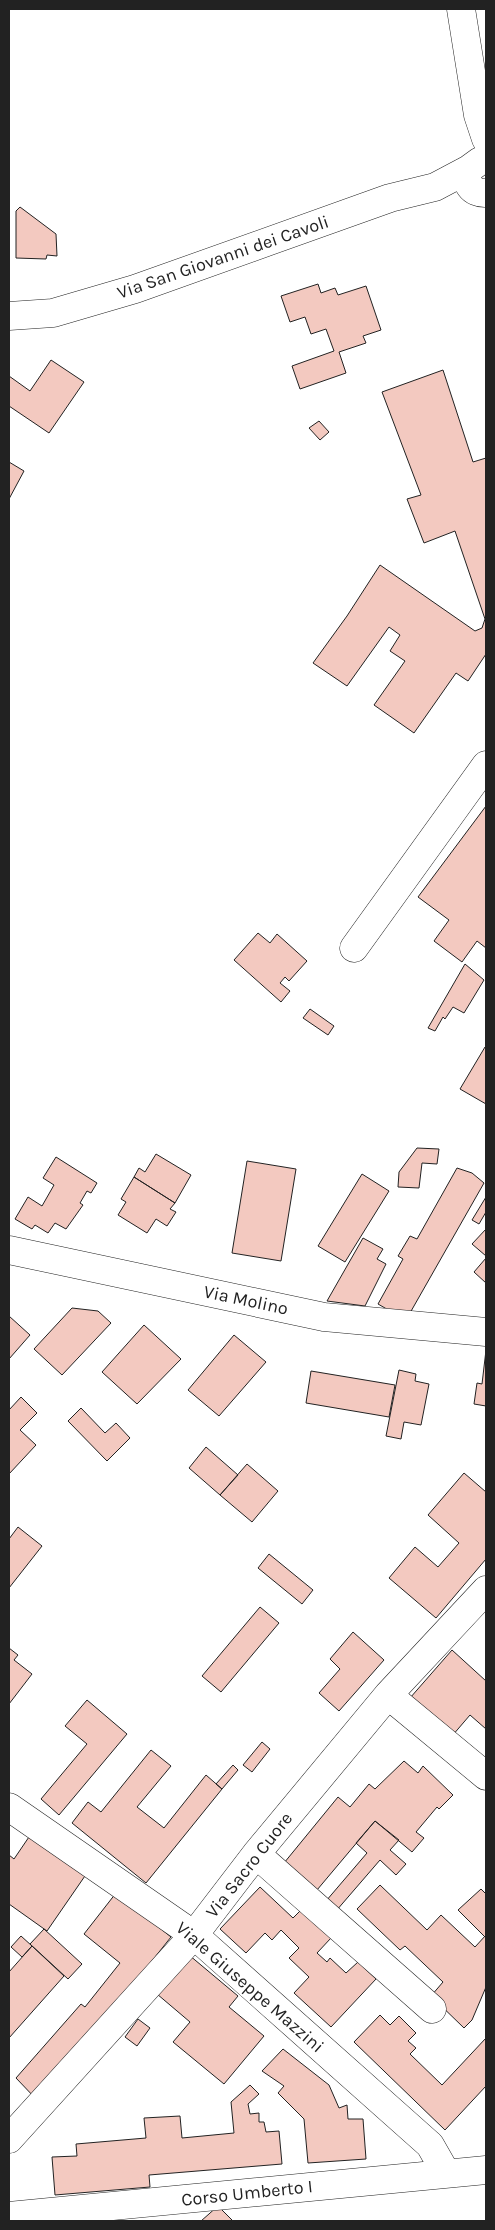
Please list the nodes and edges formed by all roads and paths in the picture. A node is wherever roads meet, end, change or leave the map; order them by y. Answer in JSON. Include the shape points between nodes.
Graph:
{"nodes":[{"id":1,"x":460,"y":9,"type":"edge"},
{"id":2,"x":482,"y":127,"type":"edge"},
{"id":3,"x":478,"y":182,"type":"edge"},
{"id":4,"x":9,"y":316,"type":"edge"},
{"id":5,"x":486,"y":765,"type":"edge"},
{"id":6,"x":354,"y":948,"type":"dead end"},
{"id":7,"x":9,"y":1250,"type":"edge"},
{"id":8,"x":486,"y":1332,"type":"edge"},
{"id":9,"x":486,"y":1590,"type":"edge"},
{"id":10,"x":388,"y":1695,"type":"junction"},
{"id":11,"x":486,"y":1776,"type":"edge"},
{"id":12,"x":9,"y":1807,"type":"edge"},
{"id":13,"x":256,"y":1854,"type":"junction"},
{"id":14,"x":194,"y":1935,"type":"junction"},
{"id":15,"x":432,"y":2008,"type":"dead end"},
{"id":16,"x":9,"y":2139,"type":"edge"},
{"id":17,"x":486,"y":2170,"type":"edge"},
{"id":18,"x":446,"y":2173,"type":"junction"},
{"id":19,"x":9,"y":2216,"type":"edge"}],
"edges":[{"from":1,"to":2,"type":"street","name":"Via San Giovanni dei Cavoli"},
{"from":2,"to":3,"type":"street","name":"Via San Giovanni dei Cavoli"},
{"from":3,"to":4,"type":"street","name":"Via San Giovanni dei Cavoli","via":[[435,187],[390,198],[135,289],[53,313]]},
{"from":5,"to":6,"type":"street"},
{"from":7,"to":8,"type":"street","name":"Via Molino","via":[[324,1317]]},
{"from":9,"to":10,"type":"street","name":"Via Sacro Cuore"},
{"from":10,"to":11,"type":"street"},
{"from":10,"to":13,"type":"street","name":"Via Sacro Cuore"},
{"from":12,"to":14,"type":"street","name":"Viale Giuseppe Mazzini"},
{"from":13,"to":14,"type":"street","name":"Via Sacro Cuore"},
{"from":13,"to":15,"type":"street"},
{"from":14,"to":16,"type":"street","name":"Via Sacro Cuore"},
{"from":14,"to":18,"type":"street","name":"Viale Giuseppe Mazzini","via":[[430,2145]]},
{"from":17,"to":18,"type":"street","name":"Corso Umberto I"},
{"from":18,"to":19,"type":"street","name":"Corso Umberto I"}]}
